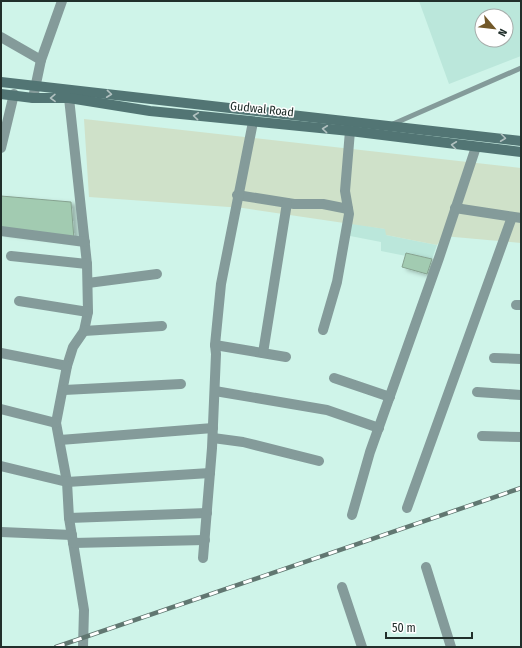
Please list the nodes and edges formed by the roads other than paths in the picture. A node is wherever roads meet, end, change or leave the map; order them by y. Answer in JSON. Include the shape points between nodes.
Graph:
{"nodes":[{"id":1,"x":62,"y":1,"type":"edge"},
{"id":2,"x":1,"y":37,"type":"edge"},
{"id":3,"x":41,"y":60,"type":"junction"},
{"id":4,"x":521,"y":68,"type":"edge"},
{"id":5,"x":1,"y":82,"type":"edge"},
{"id":6,"x":35,"y":85,"type":"junction"},
{"id":7,"x":1,"y":94,"type":"edge"},
{"id":8,"x":14,"y":94,"type":"junction"},
{"id":9,"x":33,"y":98,"type":"junction"},
{"id":10,"x":69,"y":98,"type":"junction"},
{"id":11,"x":253,"y":122,"type":"junction"},
{"id":12,"x":390,"y":126,"type":"junction"},
{"id":13,"x":350,"y":131,"type":"junction"},
{"id":14,"x":383,"y":136,"type":"junction"},
{"id":15,"x":521,"y":140,"type":"edge"},
{"id":16,"x":476,"y":147,"type":"junction"},
{"id":17,"x":1,"y":148,"type":"edge"},
{"id":18,"x":521,"y":152,"type":"edge"},
{"id":19,"x":237,"y":195,"type":"junction"},
{"id":20,"x":287,"y":203,"type":"junction"},
{"id":21,"x":455,"y":208,"type":"junction"},
{"id":22,"x":348,"y":209,"type":"junction"},
{"id":23,"x":517,"y":217,"type":"edge"},
{"id":24,"x":1,"y":231,"type":"edge"},
{"id":25,"x":85,"y":242,"type":"junction"},
{"id":26,"x":11,"y":256,"type":"dead end"},
{"id":27,"x":87,"y":264,"type":"junction"},
{"id":28,"x":157,"y":274,"type":"dead end"},
{"id":29,"x":88,"y":283,"type":"junction"},
{"id":30,"x":19,"y":301,"type":"dead end"},
{"id":31,"x":88,"y":312,"type":"junction"},
{"id":32,"x":162,"y":326,"type":"dead end"},
{"id":33,"x":324,"y":330,"type":"dead end"},
{"id":34,"x":84,"y":331,"type":"junction"},
{"id":35,"x":215,"y":344,"type":"junction"},
{"id":36,"x":1,"y":353,"type":"edge"},
{"id":37,"x":263,"y":353,"type":"junction"},
{"id":38,"x":286,"y":357,"type":"dead end"},
{"id":39,"x":494,"y":358,"type":"dead end"},
{"id":40,"x":521,"y":359,"type":"edge"},
{"id":41,"x":67,"y":366,"type":"junction"},
{"id":42,"x":334,"y":378,"type":"dead end"},
{"id":43,"x":181,"y":384,"type":"dead end"},
{"id":44,"x":64,"y":390,"type":"junction"},
{"id":45,"x":215,"y":391,"type":"junction"},
{"id":46,"x":477,"y":392,"type":"dead end"},
{"id":47,"x":521,"y":395,"type":"edge"},
{"id":48,"x":390,"y":397,"type":"junction"},
{"id":49,"x":1,"y":409,"type":"edge"},
{"id":50,"x":56,"y":423,"type":"junction"},
{"id":51,"x":379,"y":428,"type":"junction"},
{"id":52,"x":213,"y":433,"type":"junction"},
{"id":53,"x":482,"y":436,"type":"dead end"},
{"id":54,"x":521,"y":437,"type":"edge"},
{"id":55,"x":60,"y":440,"type":"junction"},
{"id":56,"x":319,"y":461,"type":"dead end"},
{"id":57,"x":1,"y":466,"type":"edge"},
{"id":58,"x":210,"y":472,"type":"junction"},
{"id":59,"x":68,"y":482,"type":"junction"},
{"id":60,"x":407,"y":508,"type":"dead end"},
{"id":61,"x":207,"y":513,"type":"junction"},
{"id":62,"x":352,"y":515,"type":"dead end"},
{"id":63,"x":69,"y":518,"type":"junction"},
{"id":64,"x":1,"y":532,"type":"edge"},
{"id":65,"x":72,"y":539,"type":"junction"},
{"id":66,"x":205,"y":540,"type":"junction"},
{"id":67,"x":203,"y":558,"type":"dead end"},
{"id":68,"x":426,"y":567,"type":"dead end"},
{"id":69,"x":342,"y":587,"type":"dead end"},
{"id":70,"x":83,"y":647,"type":"edge"},
{"id":71,"x":362,"y":647,"type":"edge"},
{"id":72,"x":451,"y":647,"type":"edge"}],
"edges":[{"from":1,"to":3,"type":"street"},
{"from":2,"to":3,"type":"street"},
{"from":3,"to":6,"type":"street"},
{"from":4,"to":12,"type":"lane"},
{"from":5,"to":6,"type":"main road","name":"Gudwal Road"},
{"from":6,"to":9,"type":"street"},
{"from":6,"to":12,"type":"main road","name":"Gudwal Road","one_way":true},
{"from":7,"to":8,"type":"main road","name":"Gudwal Road"},
{"from":8,"to":9,"type":"main road","name":"Gudwal Road"},
{"from":8,"to":17,"type":"street"},
{"from":10,"to":9,"type":"main road","name":"Gudwal Road","one_way":true},
{"from":11,"to":10,"type":"main road","name":"Gudwal Road","one_way":true,"via":[[150,111]]},
{"from":10,"to":25,"type":"street"},
{"from":13,"to":11,"type":"main road","name":"Gudwal Road","one_way":true},
{"from":11,"to":19,"type":"street"},
{"from":12,"to":14,"type":"lane"},
{"from":12,"to":15,"type":"main road","name":"Gudwal Road","one_way":true},
{"from":13,"to":14,"type":"main road","name":"Gudwal Road"},
{"from":13,"to":22,"type":"street","via":[[345,190]]},
{"from":16,"to":14,"type":"main road","name":"Gudwal Road","one_way":true},
{"from":16,"to":18,"type":"main road","name":"Gudwal Road"},
{"from":16,"to":21,"type":"street"},
{"from":19,"to":20,"type":"street"},
{"from":19,"to":35,"type":"street","via":[[221,284]]},
{"from":20,"to":22,"type":"street","via":[[323,204]]},
{"from":20,"to":37,"type":"street"},
{"from":21,"to":23,"type":"street"},
{"from":21,"to":48,"type":"street"},
{"from":22,"to":33,"type":"street","via":[[337,282]]},
{"from":23,"to":60,"type":"street"},
{"from":24,"to":25,"type":"street"},
{"from":25,"to":27,"type":"street"},
{"from":26,"to":27,"type":"street"},
{"from":27,"to":29,"type":"street"},
{"from":28,"to":29,"type":"street"},
{"from":29,"to":31,"type":"street"},
{"from":30,"to":31,"type":"street"},
{"from":31,"to":34,"type":"street"},
{"from":32,"to":34,"type":"street"},
{"from":34,"to":41,"type":"street","via":[[73,347]]},
{"from":35,"to":37,"type":"street"},
{"from":35,"to":45,"type":"street"},
{"from":36,"to":41,"type":"street"},
{"from":37,"to":38,"type":"street"},
{"from":39,"to":40,"type":"street"},
{"from":41,"to":44,"type":"street"},
{"from":42,"to":48,"type":"street"},
{"from":43,"to":44,"type":"street"},
{"from":44,"to":50,"type":"street"},
{"from":45,"to":51,"type":"street","via":[[327,410]]},
{"from":45,"to":52,"type":"street"},
{"from":46,"to":47,"type":"street"},
{"from":48,"to":51,"type":"street"},
{"from":49,"to":50,"type":"street"},
{"from":50,"to":55,"type":"street"},
{"from":51,"to":62,"type":"street"},
{"from":52,"to":55,"type":"street"},
{"from":52,"to":56,"type":"street"},
{"from":52,"to":58,"type":"street"},
{"from":53,"to":54,"type":"street"},
{"from":55,"to":59,"type":"street"},
{"from":57,"to":59,"type":"street"},
{"from":58,"to":59,"type":"street"},
{"from":58,"to":61,"type":"street"},
{"from":59,"to":63,"type":"street"},
{"from":61,"to":63,"type":"street"},
{"from":61,"to":66,"type":"street"},
{"from":63,"to":65,"type":"street"},
{"from":64,"to":65,"type":"street"},
{"from":65,"to":66,"type":"street"},
{"from":65,"to":70,"type":"street","via":[[84,610]]},
{"from":66,"to":67,"type":"street"},
{"from":68,"to":72,"type":"street"},
{"from":69,"to":71,"type":"street"}]}
